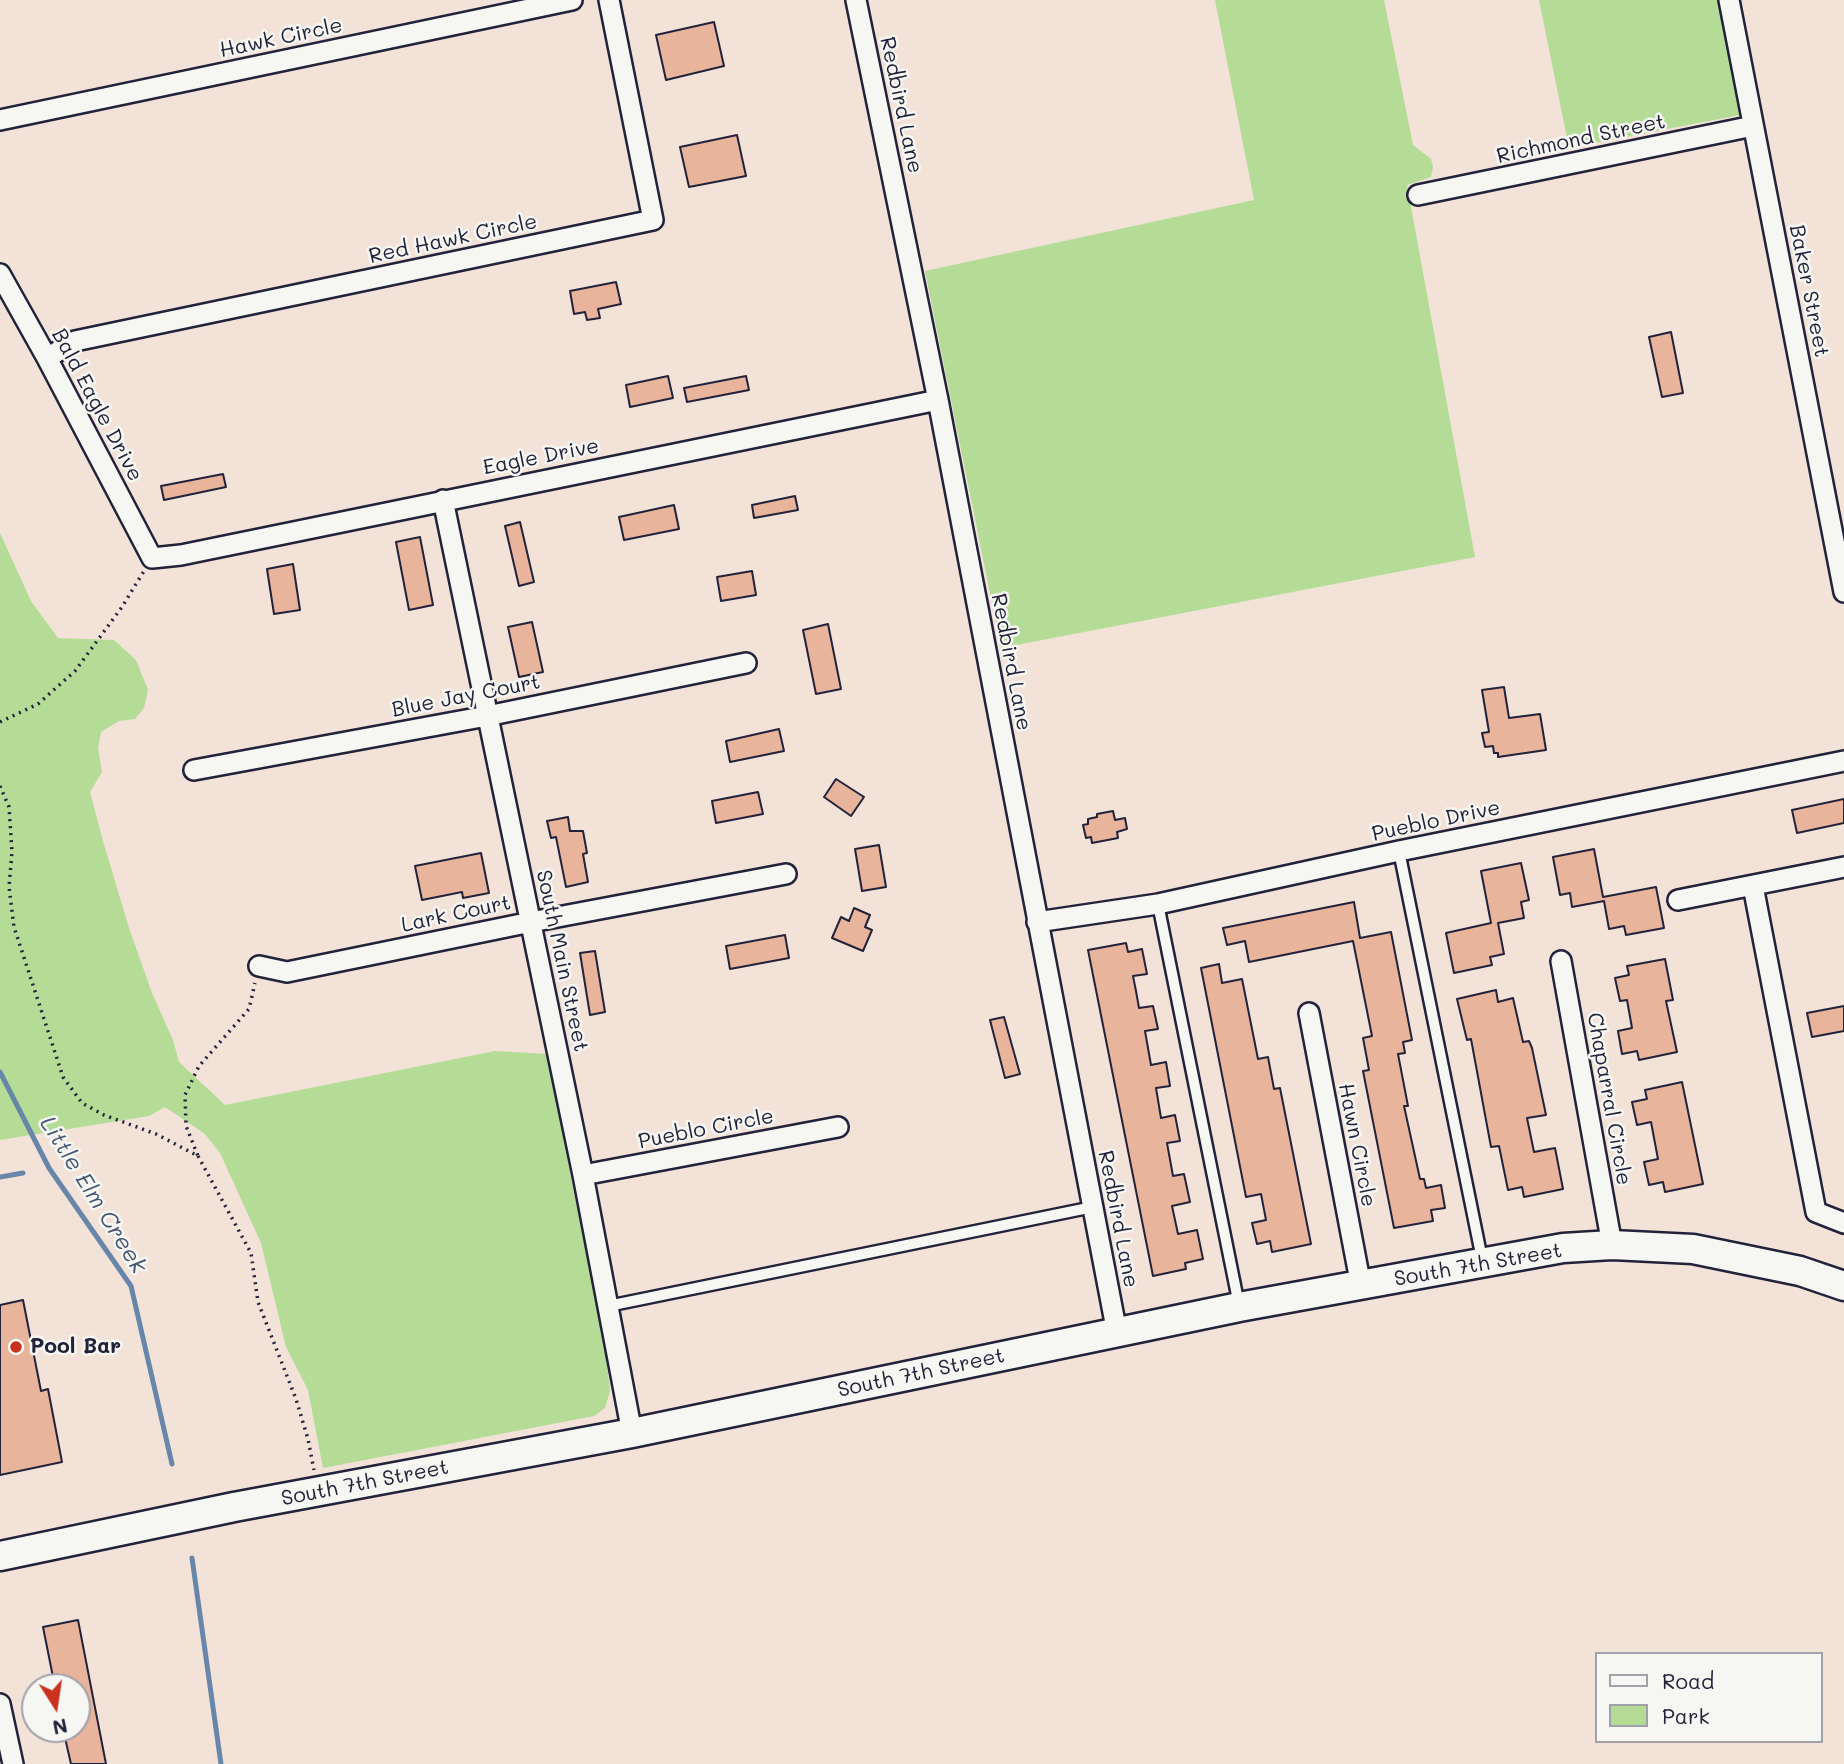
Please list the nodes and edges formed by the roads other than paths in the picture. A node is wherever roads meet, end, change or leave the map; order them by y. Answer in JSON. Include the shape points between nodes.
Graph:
{"nodes":[{"id":1,"x":572,"y":0,"type":"edge"},
{"id":2,"x":609,"y":0,"type":"edge"},
{"id":3,"x":856,"y":0,"type":"edge"},
{"id":4,"x":1729,"y":0,"type":"edge"},
{"id":5,"x":0,"y":120,"type":"edge"},
{"id":6,"x":1753,"y":126,"type":"junction"},
{"id":7,"x":1418,"y":195,"type":"dead end"},
{"id":8,"x":0,"y":274,"type":"edge"},
{"id":9,"x":47,"y":358,"type":"junction"},
{"id":10,"x":938,"y":400,"type":"junction"},
{"id":11,"x":443,"y":500,"type":"junction"},
{"id":12,"x":152,"y":558,"type":"joint"},
{"id":13,"x":1844,"y":592,"type":"edge"},
{"id":14,"x":746,"y":663,"type":"dead end"},
{"id":15,"x":487,"y":716,"type":"junction"},
{"id":16,"x":1844,"y":761,"type":"edge"},
{"id":17,"x":194,"y":770,"type":"dead end"},
{"id":18,"x":1399,"y":851,"type":"junction"},
{"id":19,"x":1844,"y":867,"type":"edge"},
{"id":20,"x":786,"y":874,"type":"dead end"},
{"id":21,"x":1753,"y":886,"type":"junction"},
{"id":22,"x":1678,"y":900,"type":"dead end"},
{"id":23,"x":1158,"y":904,"type":"junction"},
{"id":24,"x":531,"y":922,"type":"junction"},
{"id":25,"x":1037,"y":922,"type":"junction"},
{"id":26,"x":1561,"y":961,"type":"dead end"},
{"id":27,"x":259,"y":966,"type":"road end"},
{"id":28,"x":1309,"y":1013,"type":"dead end"},
{"id":29,"x":838,"y":1127,"type":"dead end"},
{"id":30,"x":583,"y":1175,"type":"junction"},
{"id":31,"x":1093,"y":1207,"type":"junction"},
{"id":32,"x":1844,"y":1223,"type":"edge"},
{"id":33,"x":1612,"y":1245,"type":"junction"},
{"id":34,"x":1483,"y":1264,"type":"junction"},
{"id":35,"x":1361,"y":1286,"type":"junction"},
{"id":36,"x":1844,"y":1286,"type":"edge"},
{"id":37,"x":608,"y":1306,"type":"junction"},
{"id":38,"x":1239,"y":1307,"type":"junction"},
{"id":39,"x":1117,"y":1333,"type":"junction"},
{"id":40,"x":632,"y":1433,"type":"junction"},
{"id":41,"x":0,"y":1556,"type":"edge"},
{"id":42,"x":0,"y":1704,"type":"edge"},
{"id":43,"x":13,"y":1764,"type":"edge"}],
"edges":[{"from":1,"to":5,"type":"street","name":"Hawk Circle"},
{"from":2,"to":9,"type":"street","name":"Red Hawk Circle","via":[[653,220],[75,341]]},
{"from":3,"to":10,"type":"street","name":"Redbird Lane"},
{"from":4,"to":6,"type":"street","name":"Baker Street"},
{"from":6,"to":7,"type":"street","name":"Richmond Street"},
{"from":6,"to":13,"type":"street","name":"Baker Street"},
{"from":8,"to":9,"type":"street","name":"Bald Eagle Drive"},
{"from":9,"to":12,"type":"street","name":"Bald Eagle Drive"},
{"from":10,"to":11,"type":"street","name":"Eagle Drive"},
{"from":10,"to":25,"type":"street","name":"Redbird Lane"},
{"from":11,"to":12,"type":"street","name":"Eagle Drive"},
{"from":11,"to":15,"type":"street","name":"South Main Street"},
{"from":14,"to":15,"type":"street","name":"Blue Jay Court"},
{"from":15,"to":17,"type":"street","name":"Blue Jay Court"},
{"from":15,"to":24,"type":"street","name":"South Main Street"},
{"from":16,"to":18,"type":"street","name":"Pueblo Drive"},
{"from":18,"to":23,"type":"street","name":"Pueblo Drive"},
{"from":18,"to":34,"type":"lane"},
{"from":19,"to":21,"type":"street"},
{"from":20,"to":24,"type":"street","name":"Lark Court"},
{"from":21,"to":22,"type":"street"},
{"from":21,"to":32,"type":"street","via":[[1816,1212]]},
{"from":23,"to":25,"type":"street","name":"Pueblo Drive"},
{"from":23,"to":38,"type":"lane"},
{"from":24,"to":27,"type":"street","name":"Lark Court","via":[[286,972]]},
{"from":24,"to":30,"type":"street","name":"South Main Street"},
{"from":25,"to":31,"type":"street","name":"Redbird Lane"},
{"from":26,"to":33,"type":"street","name":"Chaparral Circle"},
{"from":28,"to":35,"type":"street","name":"Hawn Circle"},
{"from":29,"to":30,"type":"street","name":"Pueblo Circle"},
{"from":30,"to":37,"type":"street","name":"South Main Street"},
{"from":31,"to":37,"type":"lane"},
{"from":31,"to":39,"type":"street","name":"Redbird Lane"},
{"from":33,"to":34,"type":"main road","name":"South 7th Street","via":[[1563,1248]]},
{"from":33,"to":36,"type":"main road","name":"South 7th Street","via":[[1693,1249],[1741,1257]]},
{"from":34,"to":35,"type":"main road","name":"South 7th Street"},
{"from":35,"to":38,"type":"main road","name":"South 7th Street"},
{"from":37,"to":40,"type":"street","name":"South Main Street"},
{"from":38,"to":39,"type":"main road","name":"South 7th Street"},
{"from":39,"to":40,"type":"main road","name":"South 7th Street"},
{"from":40,"to":41,"type":"main road","name":"South 7th Street"},
{"from":42,"to":43,"type":"street"}]}
